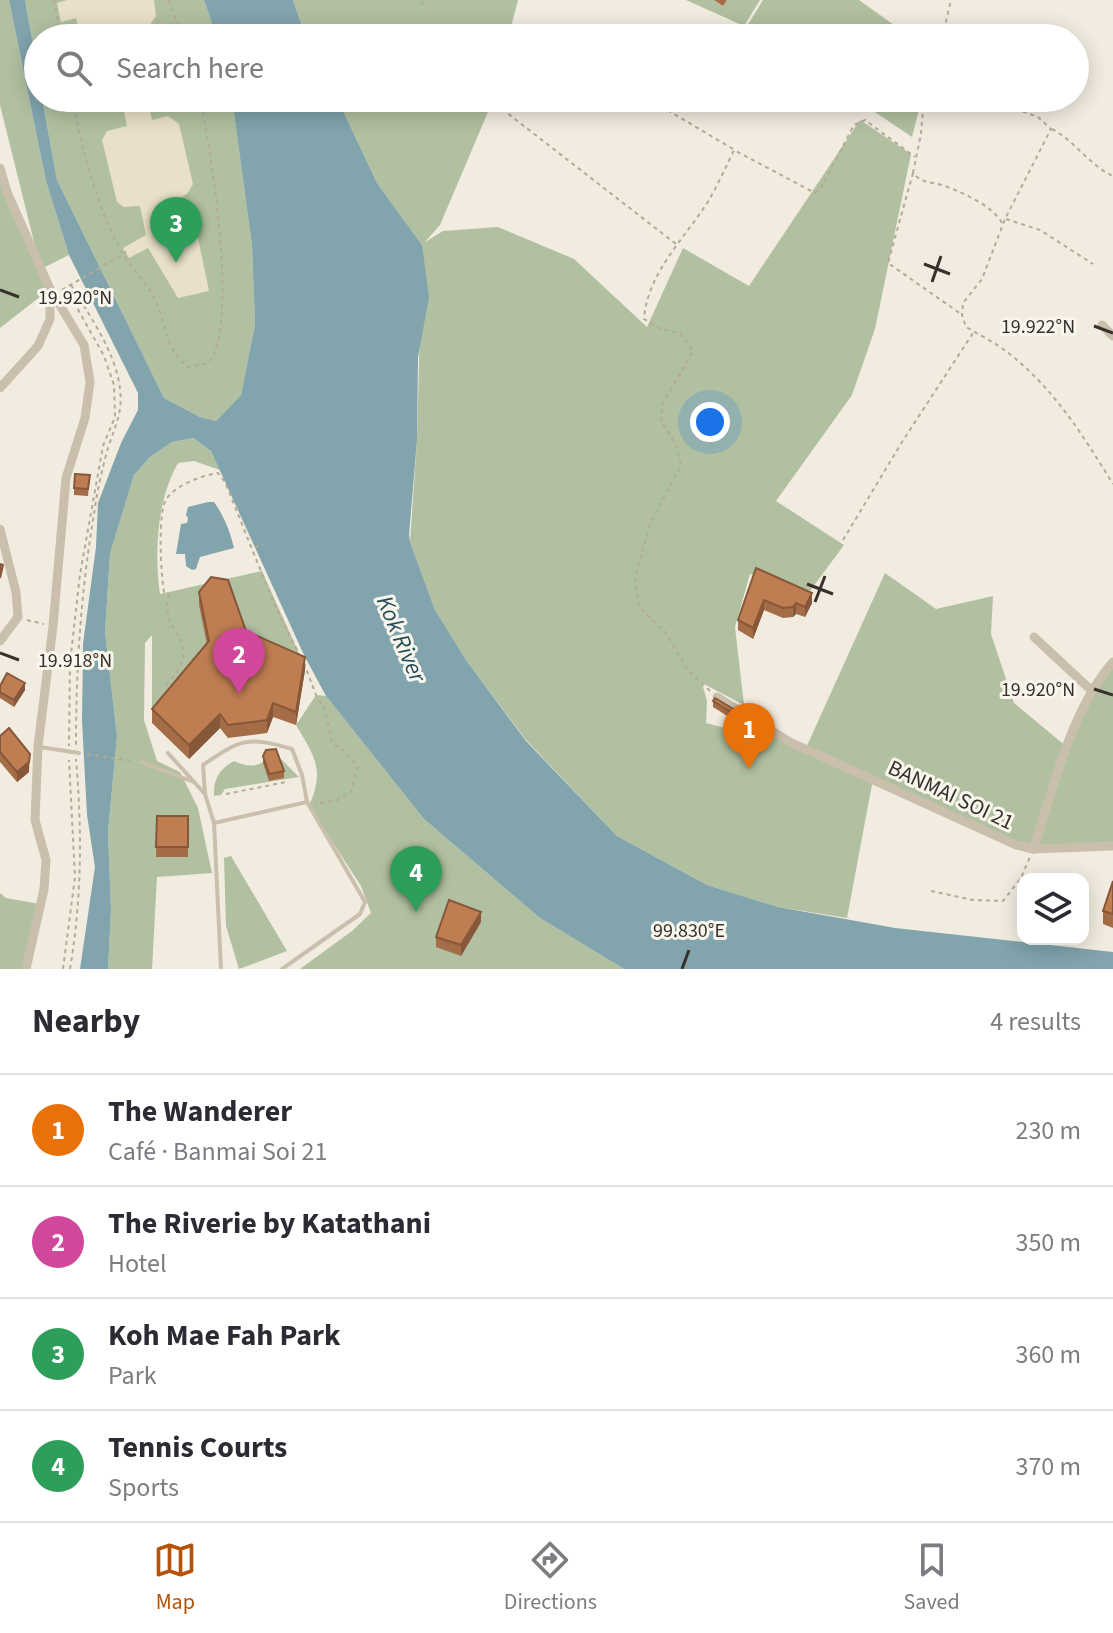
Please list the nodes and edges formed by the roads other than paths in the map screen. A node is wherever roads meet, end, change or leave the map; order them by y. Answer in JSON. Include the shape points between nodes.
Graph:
{"nodes":[{"id":1,"x":0,"y":168,"type":"edge"},
{"id":2,"x":52,"y":292,"type":"junction"},
{"id":3,"x":1102,"y":325,"type":"dead end"},
{"id":4,"x":1113,"y":336,"type":"edge"},
{"id":5,"x":0,"y":388,"type":"edge"},
{"id":6,"x":0,"y":529,"type":"edge"},
{"id":7,"x":1034,"y":637,"type":"dead end"},
{"id":8,"x":0,"y":641,"type":"edge"},
{"id":9,"x":1113,"y":662,"type":"edge"},
{"id":10,"x":1092,"y":691,"type":"junction"},
{"id":11,"x":717,"y":697,"type":"edge"},
{"id":12,"x":38,"y":746,"type":"junction"},
{"id":13,"x":78,"y":752,"type":"road end"},
{"id":14,"x":168,"y":753,"type":"dead end"},
{"id":15,"x":141,"y":762,"type":"road end"},
{"id":16,"x":194,"y":782,"type":"junction"},
{"id":17,"x":205,"y":794,"type":"junction"},
{"id":18,"x":308,"y":804,"type":"junction"},
{"id":19,"x":214,"y":823,"type":"junction"},
{"id":20,"x":1113,"y":846,"type":"edge"},
{"id":21,"x":1033,"y":849,"type":"junction"},
{"id":22,"x":26,"y":969,"type":"edge"},
{"id":23,"x":221,"y":969,"type":"edge"},
{"id":24,"x":282,"y":969,"type":"edge"}],
"edges":[{"from":1,"to":2,"type":"street"},
{"from":2,"to":5,"type":"street","via":[[50,319],[38,346]]},
{"from":2,"to":12,"type":"street","via":[[84,345],[90,382],[66,478]]},
{"from":3,"to":4,"type":"street"},
{"from":6,"to":8,"type":"street","via":[[18,617]]},
{"from":7,"to":10,"type":"street"},
{"from":9,"to":10,"type":"street","name":"BANMAI SOI 21"},
{"from":10,"to":21,"type":"street","name":"BANMAI SOI 21","via":[[1078,717]]},
{"from":11,"to":21,"type":"street","name":"BANMAI SOI 21","via":[[790,742]]},
{"from":12,"to":13,"type":"lane"},
{"from":12,"to":22,"type":"street","via":[[35,820],[46,860]]},
{"from":14,"to":16,"type":"lane"},
{"from":15,"to":16,"type":"lane"},
{"from":16,"to":17,"type":"lane"},
{"from":17,"to":18,"type":"lane","via":[[203,765],[233,745],[261,740],[292,749]]},
{"from":17,"to":19,"type":"lane"},
{"from":18,"to":19,"type":"lane"},
{"from":18,"to":24,"type":"lane","via":[[365,906]]},
{"from":19,"to":23,"type":"lane"},
{"from":20,"to":21,"type":"street"}]}
